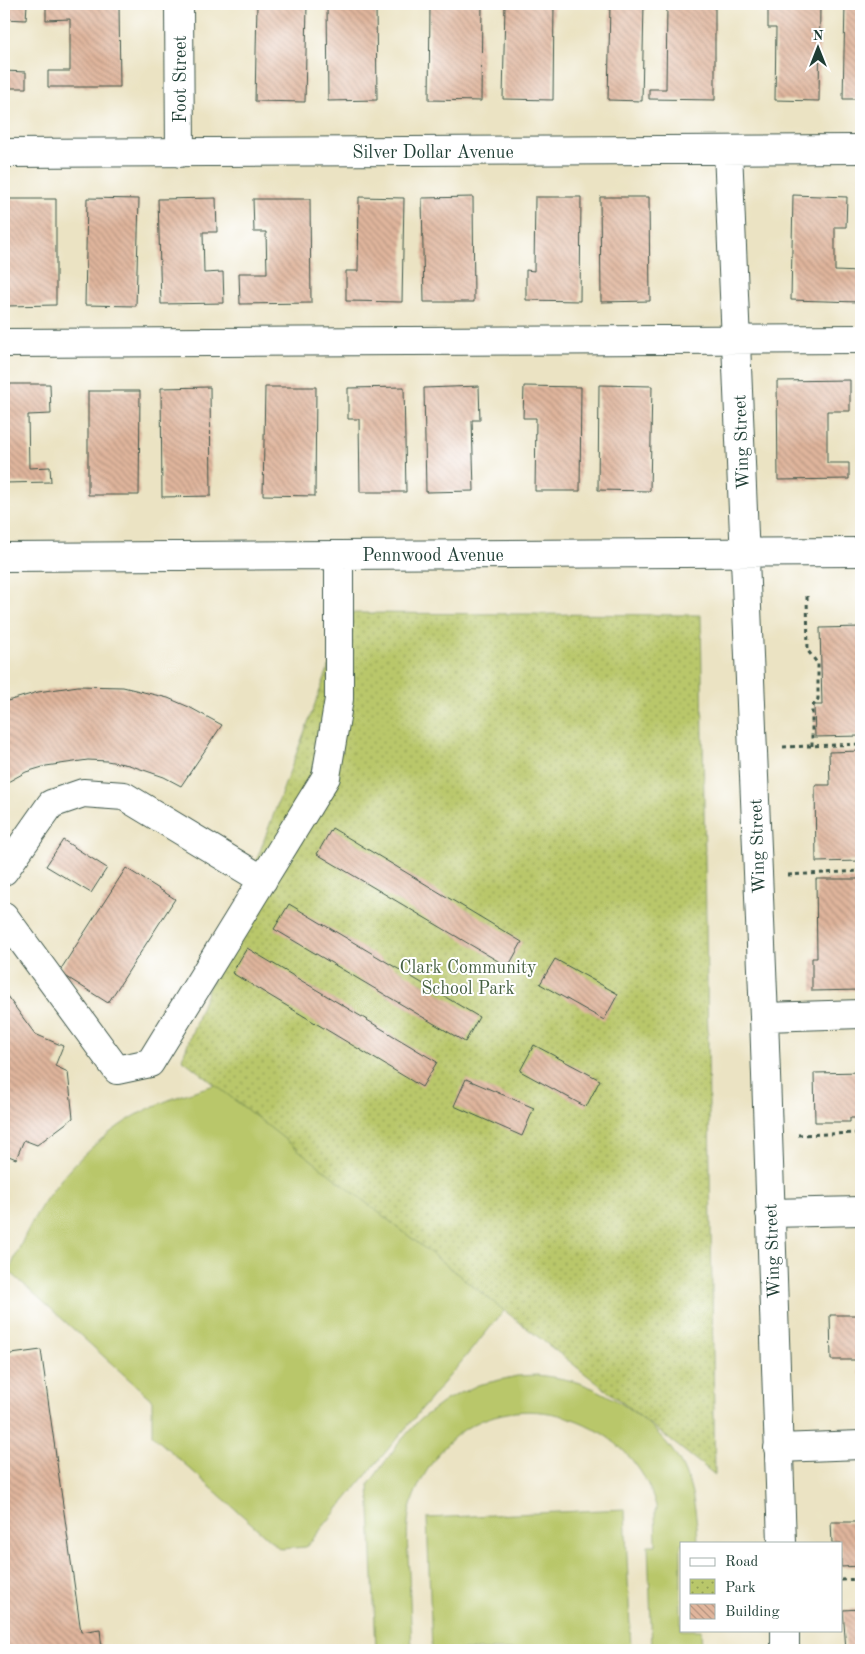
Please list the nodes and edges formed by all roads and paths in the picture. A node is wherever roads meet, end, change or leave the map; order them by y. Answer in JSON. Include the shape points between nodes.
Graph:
{"nodes":[{"id":1,"x":179,"y":4,"type":"edge"},
{"id":2,"x":861,"y":149,"type":"edge"},
{"id":3,"x":728,"y":150,"type":"junction"},
{"id":4,"x":4,"y":153,"type":"edge"},
{"id":5,"x":180,"y":154,"type":"junction"},
{"id":6,"x":861,"y":339,"type":"edge"},
{"id":7,"x":736,"y":340,"type":"junction"},
{"id":8,"x":4,"y":343,"type":"edge"},
{"id":9,"x":861,"y":552,"type":"edge"},
{"id":10,"x":745,"y":553,"type":"junction"},
{"id":11,"x":339,"y":555,"type":"junction"},
{"id":12,"x":4,"y":557,"type":"edge"},
{"id":13,"x":806,"y":596,"type":"dead end"},
{"id":14,"x":861,"y":744,"type":"edge"},
{"id":15,"x":812,"y":746,"type":"junction"},
{"id":16,"x":783,"y":747,"type":"dead end"},
{"id":17,"x":4,"y":871,"type":"edge"},
{"id":18,"x":861,"y":871,"type":"edge"},
{"id":19,"x":788,"y":875,"type":"dead end"},
{"id":20,"x":263,"y":880,"type":"junction"},
{"id":21,"x":4,"y":916,"type":"edge"},
{"id":22,"x":861,"y":1014,"type":"edge"},
{"id":23,"x":764,"y":1017,"type":"junction"},
{"id":24,"x":861,"y":1133,"type":"edge"},
{"id":25,"x":798,"y":1135,"type":"dead end"},
{"id":26,"x":861,"y":1211,"type":"edge"},
{"id":27,"x":770,"y":1213,"type":"junction"},
{"id":28,"x":861,"y":1445,"type":"edge"},
{"id":29,"x":778,"y":1448,"type":"junction"},
{"id":30,"x":782,"y":1542,"type":"edge"},
{"id":31,"x":861,"y":1579,"type":"edge"},
{"id":32,"x":842,"y":1580,"type":"edge"},
{"id":33,"x":785,"y":1632,"type":"edge"},
{"id":34,"x":785,"y":1650,"type":"edge"}],
"edges":[{"from":1,"to":5,"type":"street","name":"Foot Street"},
{"from":2,"to":3,"type":"street","name":"Silver Dollar Avenue"},
{"from":3,"to":5,"type":"street","name":"Silver Dollar Avenue"},
{"from":3,"to":7,"type":"street","name":"Wing Street"},
{"from":4,"to":5,"type":"street","name":"Silver Dollar Avenue"},
{"from":6,"to":7,"type":"street"},
{"from":7,"to":8,"type":"street"},
{"from":7,"to":10,"type":"street","name":"Wing Street"},
{"from":9,"to":10,"type":"street","name":"Pennwood Avenue"},
{"from":10,"to":11,"type":"street","name":"Pennwood Avenue"},
{"from":10,"to":23,"type":"street","name":"Wing Street"},
{"from":11,"to":12,"type":"street","name":"Pennwood Avenue"},
{"from":11,"to":20,"type":"street","via":[[339,699],[326,777]]},
{"from":13,"to":15,"type":"path","via":[[808,651],[818,664],[818,699],[812,706]]},
{"from":14,"to":15,"type":"path"},
{"from":15,"to":16,"type":"path"},
{"from":17,"to":20,"type":"street","via":[[51,804],[83,793],[124,796]]},
{"from":18,"to":19,"type":"path"},
{"from":20,"to":21,"type":"street","via":[[150,1063],[117,1070]]},
{"from":22,"to":23,"type":"street"},
{"from":23,"to":27,"type":"street","name":"Wing Street"},
{"from":24,"to":25,"type":"path"},
{"from":26,"to":27,"type":"street"},
{"from":27,"to":29,"type":"street","name":"Wing Street"},
{"from":28,"to":29,"type":"street"},
{"from":29,"to":30,"type":"street","name":"Wing Street"},
{"from":31,"to":32,"type":"path"},
{"from":33,"to":34,"type":"street"}]}
